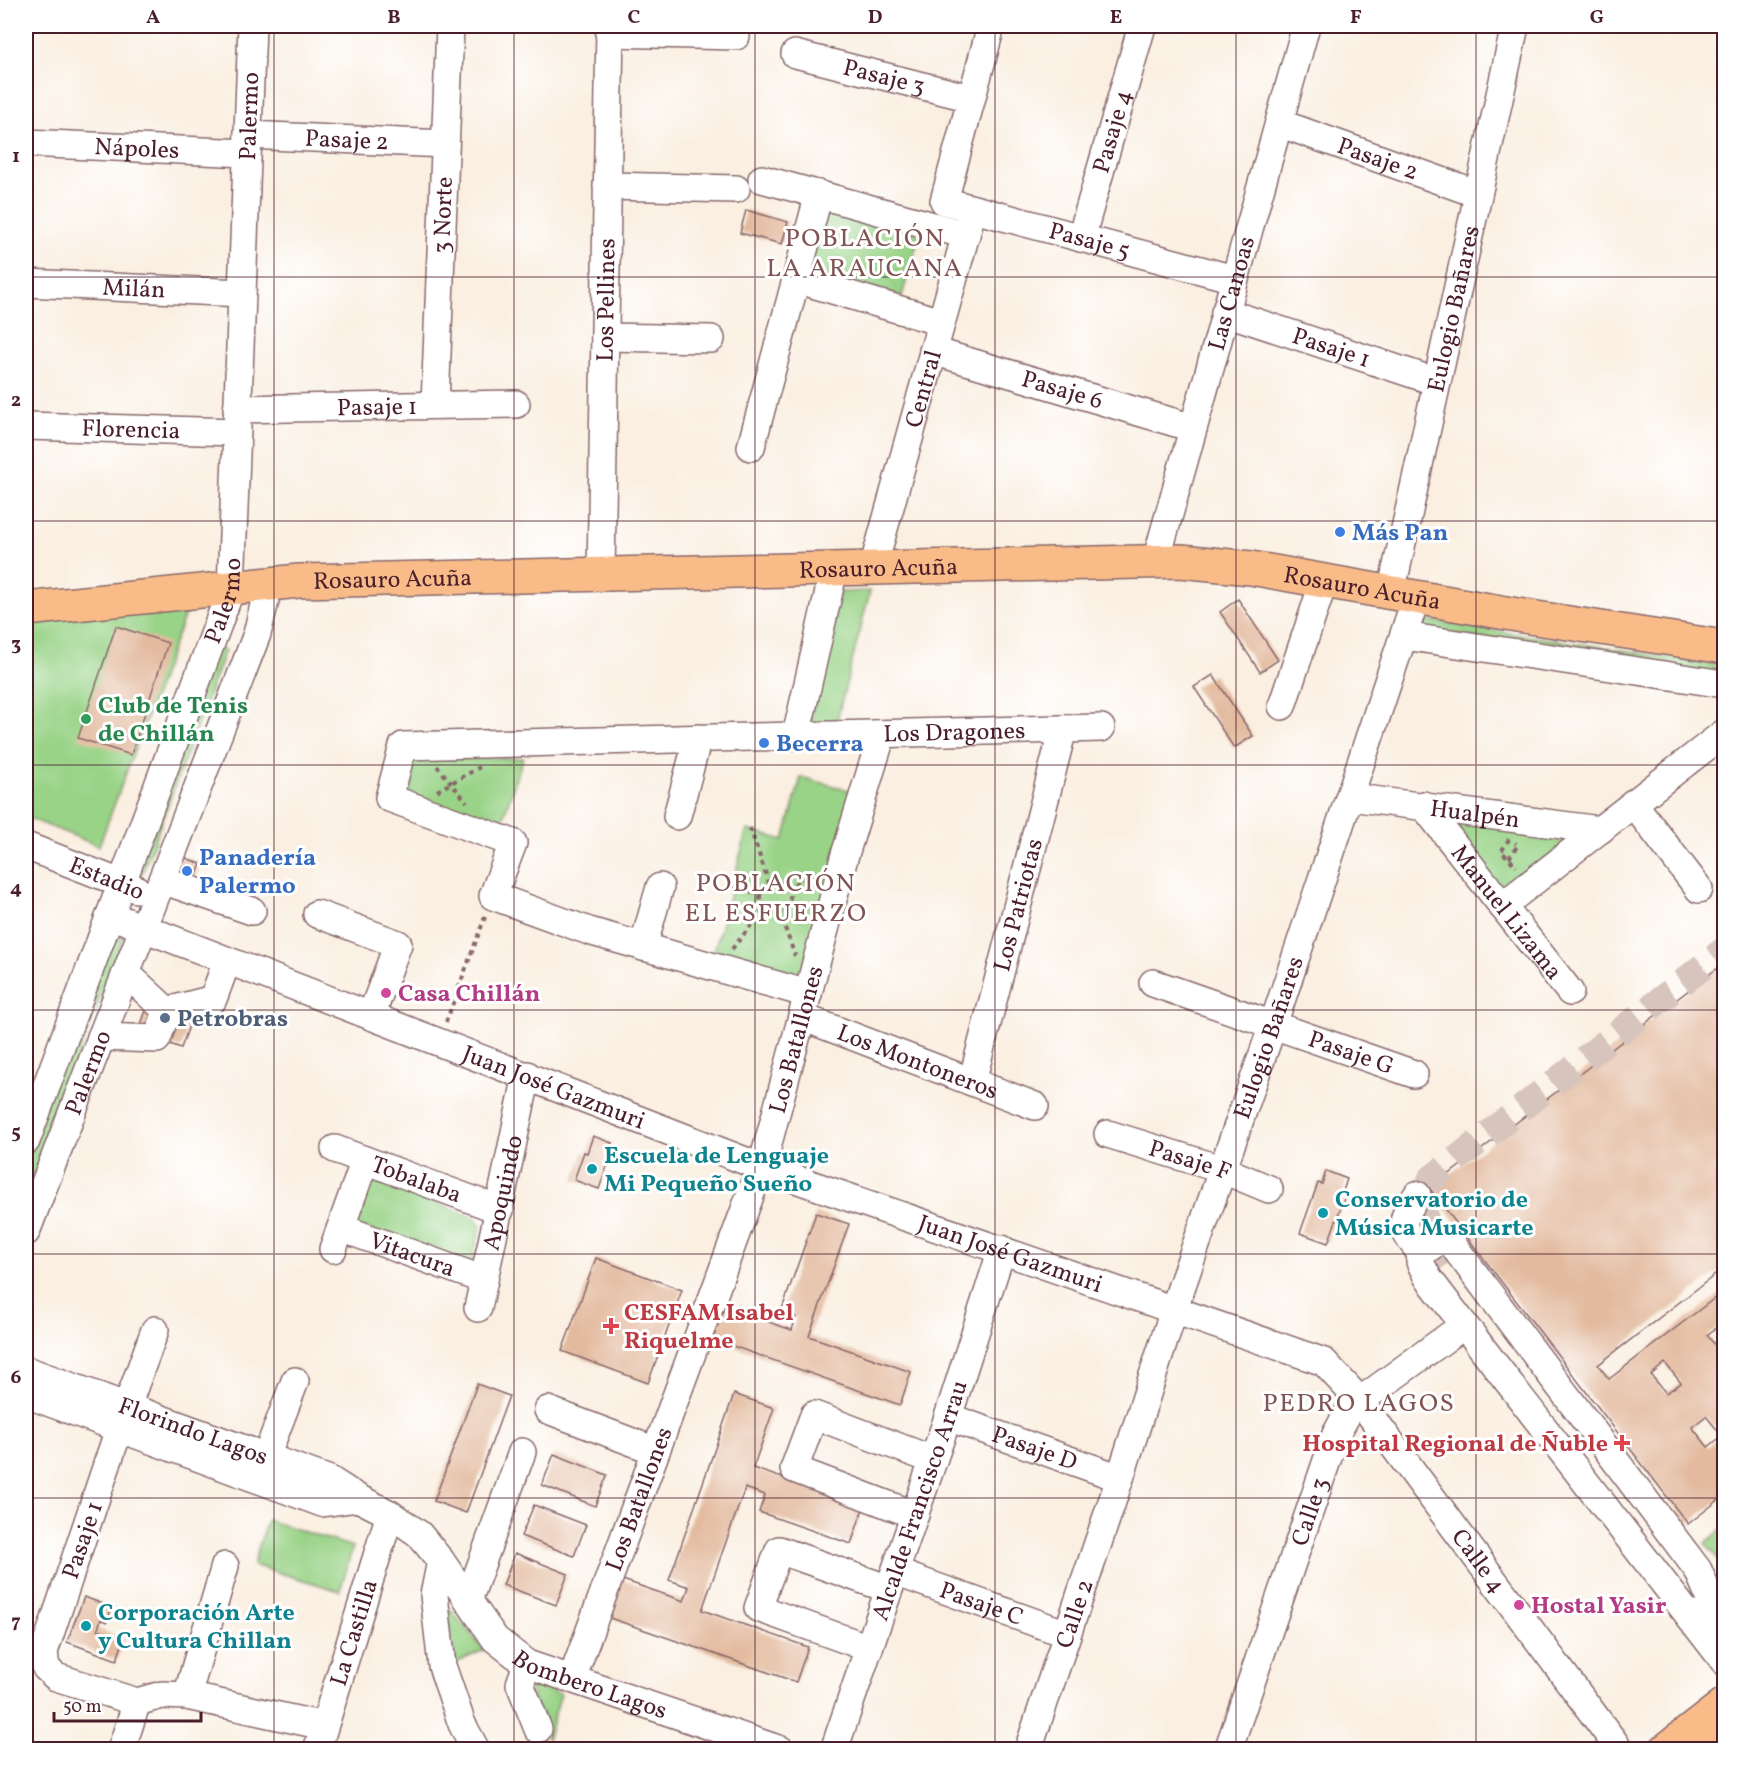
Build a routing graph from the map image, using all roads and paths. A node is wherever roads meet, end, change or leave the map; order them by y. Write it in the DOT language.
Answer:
graph roads {
  1 [pos="252,26"];
  2 [pos="450,26"];
  3 [pos="991,26"];
  4 [pos="1142,26"];
  5 [pos="1306,26"];
  6 [pos="1515,26"];
  7 [pos="609,29"];
  8 [pos="736,36"];
  9 [pos="795,54"];
  10 [pos="971,98"];
  11 [pos="1279,123"];
  12 [pos="26,143"];
  13 [pos="247,144"];
  14 [pos="445,144"];
  15 [pos="762,179"];
  16 [pos="607,186"];
  17 [pos="736,189"];
  18 [pos="819,194"];
  19 [pos="1478,194"];
  20 [pos="973,209"];
  21 [pos="966,235"];
  22 [pos="1081,238"];
  23 [pos="796,279"];
  24 [pos="1234,279"];
  25 [pos="26,283"];
  26 [pos="242,293"];
  27 [pos="1225,312"];
  28 [pos="941,322"];
  29 [pos="605,337"];
  30 [pos="711,339"];
  31 [pos="933,351"];
  32 [pos="1437,382"];
  33 [pos="516,404"];
  34 [pos="435,405"];
  35 [pos="237,420"];
  36 [pos="26,426"];
  37 [pos="1193,429"];
  38 [pos="752,447"];
  39 [pos="1156,561"];
  40 [pos="873,568"];
  41 [pos="834,569"];
  42 [pos="601,574"];
  43 [pos="1324,581"];
  44 [pos="269,584"];
  45 [pos="231,589"];
  46 [pos="1404,595"];
  47 [pos="26,609"];
  48 [pos="1404,636"];
  49 [pos="1725,647"];
  50 [pos="1725,684"];
  51 [pos="1282,706"];
  52 [pos="1101,728"];
  53 [pos="1063,729"];
  54 [pos="1725,733"];
  55 [pos="882,734"];
  56 [pos="796,736"];
  57 [pos="698,738"];
  58 [pos="411,746"];
  59 [pos="481,766"];
  60 [pos="451,784"];
  61 [pos="1350,797"];
  62 [pos="1633,803"];
  63 [pos="410,805"];
  64 [pos="1423,805"];
  65 [pos="677,816"];
  66 [pos="750,828"];
  67 [pos="1600,830"];
  68 [pos="496,837"];
  69 [pos="26,846"];
  70 [pos="1509,858"];
  71 [pos="122,883"];
  72 [pos="769,883"];
  73 [pos="660,886"];
  74 [pos="733,887"];
  75 [pos="159,889"];
  76 [pos="1699,889"];
  77 [pos="760,894"];
  78 [pos="493,896"];
  79 [pos="1502,906"];
  80 [pos="765,908"];
  81 [pos="252,911"];
  82 [pos="317,914"];
  83 [pos="110,915"];
  84 [pos="143,928"];
  85 [pos="643,947"];
  86 [pos="227,961"];
  87 [pos="717,968"];
  88 [pos="126,973"];
  89 [pos="1153,983"];
  90 [pos="1570,992"];
  91 [pos="805,1006"];
  92 [pos="168,1011"];
  93 [pos="371,1016"];
  94 [pos="1273,1025"];
  95 [pos="101,1037"];
  96 [pos="438,1042"];
  97 [pos="1414,1074"];
  98 [pos="527,1075"];
  99 [pos="972,1082"];
  100 [pos="1035,1106"];
  101 [pos="1108,1134"];
  102 [pos="26,1141"];
  103 [pos="334,1149"];
  104 [pos="365,1160"];
  105 [pos="761,1167"];
  106 [pos="1221,1169"];
  107 [pos="1269,1189"];
  108 [pos="1417,1195"];
  109 [pos="500,1210"];
  110 [pos="26,1232"];
  111 [pos="1002,1249"];
  112 [pos="1421,1253"];
  113 [pos="484,1280"];
  114 [pos="478,1308"];
  115 [pos="1174,1309"];
  116 [pos="1464,1325"];
  117 [pos="1497,1325"];
  118 [pos="155,1330"];
  119 [pos="26,1370"];
  120 [pos="295,1381"];
  121 [pos="26,1394"];
  122 [pos="1360,1401"];
  123 [pos="548,1410"];
  124 [pos="948,1417"];
  125 [pos="123,1418"];
  126 [pos="1551,1437"];
  127 [pos="656,1451"];
  128 [pos="522,1452"];
  129 [pos="267,1457"];
  130 [pos="933,1460"];
  131 [pos="1120,1478"];
  132 [pos="1626,1496"];
  133 [pos="358,1498"];
  134 [pos="390,1514"];
  135 [pos="915,1515"];
  136 [pos="441,1561"];
  137 [pos="225,1566"];
  138 [pos="892,1580"];
  139 [pos="1663,1582"];
  140 [pos="468,1600"];
  141 [pos="1067,1634"];
  142 [pos="1705,1636"];
  143 [pos="869,1648"];
  144 [pos="1725,1661"];
  145 [pos="527,1664"];
  146 [pos="572,1680"];
  147 [pos="187,1696"];
  148 [pos="137,1702"];
  149 [pos="1725,1705"];
  150 [pos="538,1729"];
  151 [pos="320,1738"];
  152 [pos="1725,1742"];
  153 [pos="121,1749"];
  154 [pos="476,1749"];
  155 [pos="781,1749"];
  156 [pos="834,1749"];
  157 [pos="1028,1749"];
  158 [pos="1228,1749"];
  159 [pos="1620,1749"];
  160 [pos="1666,1749"];
  161 [pos="1715,1749"];
  1 -- 13 [label="street, Palermo"];
  2 -- 14 [label="street, 3 Norte"];
  3 -- 10 [label="street"];
  4 -- 22 [label="street, Pasaje 4"];
  5 -- 11 [label="street, Las Canoas"];
  6 -- 19 [label="street, Eulogio Bañares"];
  7 -- 8 [label="street"];
  7 -- 16 [label="street, Los Pellines"];
  9 -- 10 [label="street, Pasaje 3"];
  10 -- 20 [label="street, Pasaje 5"];
  11 -- 19 [label="street, Pasaje 2"];
  11 -- 24 [label="street, Las Canoas"];
  12 -- 13 [label="street, Nápoles"];
  13 -- 14 [label="street, Pasaje 2"];
  13 -- 26 [label="street, Palermo"];
  14 -- 34 [label="street, 3 Norte"];
  15 -- 18 [label="street"];
  16 -- 17 [label="street"];
  16 -- 29 [label="street, Los Pellines"];
  18 -- 21 [label="street"];
  18 -- 23 [label="street"];
  19 -- 32 [label="street, Eulogio Bañares"];
  20 -- 21 [label="street, Central"];
  20 -- 22 [label="street, Pasaje 5"];
  21 -- 28 [label="street, Central"];
  22 -- 24 [label="street, Pasaje 5"];
  23 -- 28 [label="street"];
  23 -- 38 [label="street"];
  24 -- 27 [label="street, Las Canoas"];
  25 -- 26 [label="street, Milán"];
  26 -- 35 [label="street, Palermo"];
  27 -- 32 [label="street, Pasaje 1"];
  27 -- 37 [label="street, Las Canoas"];
  28 -- 31 [label="street, Central"];
  29 -- 30 [label="street"];
  29 -- 42 [label="street, Los Pellines"];
  31 -- 37 [label="street, Pasaje 6"];
  31 -- 40 [label="street, Central"];
  32 -- 46 [label="street, Eulogio Bañares"];
  33 -- 34 [label="street, Pasaje 1"];
  34 -- 35 [label="street, Pasaje 1"];
  35 -- 36 [label="street, Florencia"];
  35 -- 45 [label="street, Palermo"];
  37 -- 39 [label="street, Las Canoas"];
  39 -- 40 [label="main road, Rosauro Acuña"];
  39 -- 43 [label="main road, Rosauro Acuña"];
  40 -- 41 [label="main road, Rosauro Acuña"];
  41 -- 42 [label="main road, Rosauro Acuña"];
  41 -- 56 [label="street"];
  42 -- 44 [label="main road, Rosauro Acuña"];
  43 -- 46 [label="main road, Rosauro Acuña"];
  43 -- 51 [label="street"];
  44 -- 45 [label="main road, Rosauro Acuña"];
  44 -- 75 [label="street, Palermo"];
  45 -- 47 [label="main road, Rosauro Acuña"];
  45 -- 71 [label="street, Palermo"];
  46 -- 48 [label="street, Eulogio Bañares"];
  46 -- 49 [label="main road, Rosauro Acuña"];
  48 -- 50 [label="street, Rosauro Acuña"];
  48 -- 61 [label="street, Eulogio Bañares"];
  52 -- 53 [label="street, Los Dragones"];
  53 -- 55 [label="street, Los Dragones"];
  53 -- 99 [label="street, Los Patriotas"];
  54 -- 62 [label="street"];
  55 -- 56 [label="street, Los Dragones"];
  55 -- 91 [label="street, Los Batallones"];
  56 -- 57 [label="street, Los Dragones"];
  57 -- 58 [label="street, Los Dragones"];
  57 -- 65 [label="street"];
  58 -- 60 [label="path"];
  58 -- 63 [label="street"];
  59 -- 60 [label="path"];
  60 -- 63 [label="path"];
  60 -- 68 [label="path"];
  61 -- 64 [label="street, Hualpén"];
  61 -- 94 [label="street, Eulogio Bañares"];
  62 -- 67 [label="street"];
  62 -- 76 [label="street"];
  63 -- 68 [label="street"];
  64 -- 67 [label="street, Hualpén"];
  64 -- 79 [label="street, Manuel Lizama"];
  66 -- 72 [label="path"];
  67 -- 79 [label="street"];
  68 -- 78 [label="street"];
  69 -- 71 [label="street, Estadio"];
  70 -- 70 [label="path"];
  71 -- 75 [label="street, Estadio"];
  71 -- 83 [label="street, Palermo"];
  72 -- 77 [label="path"];
  72 -- 80 [label="path"];
  73 -- 85 [label="street"];
  74 -- 77 [label="path"];
  75 -- 81 [label="street"];
  75 -- 84 [label="street, Palermo"];
  77 -- 80 [label="path"];
  78 -- 85 [label="street, Los Montoneros"];
  78 -- 96 [label="path"];
  79 -- 90 [label="street, Manuel Lizama"];
  80 -- 87 [label="path"];
  82 -- 93 [label="street"];
  83 -- 84 [label="street, Juan José Gazmuri"];
  83 -- 102 [label="street, Palermo"];
  84 -- 86 [label="street, Juan José Gazmuri"];
  84 -- 88 [label="street, Palermo"];
  85 -- 87 [label="street, Los Montoneros"];
  86 -- 92 [label="street"];
  86 -- 93 [label="street, Juan José Gazmuri"];
  87 -- 91 [label="street, Los Montoneros"];
  88 -- 92 [label="street"];
  88 -- 95 [label="street, Palermo"];
  89 -- 94 [label="street, Pasaje G"];
  91 -- 99 [label="street, Los Montoneros"];
  91 -- 105 [label="street, Los Batallones"];
  92 -- 95 [label="street"];
  93 -- 96 [label="street, Juan José Gazmuri"];
  94 -- 97 [label="street, Pasaje G"];
  94 -- 106 [label="street, Eulogio Bañares"];
  95 -- 110 [label="street, Palermo"];
  96 -- 98 [label="street, Juan José Gazmuri"];
  98 -- 105 [label="street, Juan José Gazmuri"];
  98 -- 109 [label="street, Apoquindo"];
  99 -- 100 [label="street, Los Montoneros"];
  101 -- 106 [label="street, Pasaje F"];
  103 -- 104 [label="street, Tobalaba"];
  104 -- 109 [label="street, Tobalaba"];
  104 -- 113 [label="street, Vitacura"];
  105 -- 111 [label="street, Juan José Gazmuri"];
  105 -- 127 [label="street, Los Batallones"];
  106 -- 107 [label="street, Pasaje F"];
  106 -- 115 [label="street, Eulogio Bañares"];
  108 -- 112 [label="street"];
  109 -- 113 [label="street, Apoquindo"];
  111 -- 115 [label="street, Juan José Gazmuri"];
  111 -- 124 [label="street, Alcalde Francisco Arrau"];
  112 -- 116 [label="street"];
  112 -- 142 [label="street"];
  113 -- 114 [label="street, Apoquindo"];
  115 -- 122 [label="street, Juan José Gazmuri"];
  115 -- 131 [label="street, Eulogio Bañares"];
  116 -- 122 [label="street, Calle 3"];
  116 -- 126 [label="street"];
  117 -- 126 [label="street"];
  118 -- 125 [label="street, Pasaje 1"];
  119 -- 125 [label="street, Florindo Lagos"];
  120 -- 129 [label="street"];
  121 -- 125 [label="street, Florindo Lagos"];
  122 -- 158 [label="street, Calle 3"];
  122 -- 159 [label="street, Calle 4"];
  123 -- 127 [label="street"];
  124 -- 130 [label="street, Alcalde Francisco Arrau"];
  124 -- 131 [label="street, Pasaje D"];
  125 -- 129 [label="street, Florindo Lagos"];
  125 -- 133 [label="street, Florindo Lagos"];
  125 -- 148 [label="street, Pasaje 1"];
  126 -- 139 [label="street"];
  127 -- 146 [label="street, Los Batallones"];
  128 -- 140 [label="street"];
  129 -- 133 [label="street, Florindo Lagos"];
  130 -- 135 [label="street, Alcalde Francisco Arrau"];
  130 -- 135 [label="street"];
  131 -- 141 [label="street, Calle 2"];
  132 -- 139 [label="street"];
  133 -- 134 [label="street, Florindo Lagos"];
  134 -- 136 [label="street, Florindo Lagos"];
  134 -- 151 [label="street, La Castilla"];
  135 -- 138 [label="street, Alcalde Francisco Arrau"];
  136 -- 140 [label="street, Bombero Lagos"];
  136 -- 154 [label="street"];
  137 -- 147 [label="street"];
  138 -- 141 [label="street, Pasaje C"];
  138 -- 143 [label="street, Alcalde Francisco Arrau"];
  138 -- 143 [label="street, Pasaje C"];
  139 -- 142 [label="street"];
  140 -- 145 [label="street, Bombero Lagos"];
  141 -- 157 [label="street, Calle 2"];
  142 -- 144 [label="street"];
  143 -- 156 [label="street, Alcalde Francisco Arrau"];
  145 -- 146 [label="street, Bombero Lagos"];
  145 -- 150 [label="street"];
  146 -- 155 [label="street, Bombero Lagos"];
  147 -- 148 [label="street"];
  147 -- 151 [label="street"];
  148 -- 153 [label="street"];
  149 -- 160 [label="main road"];
  152 -- 161 [label="main road"];
}
